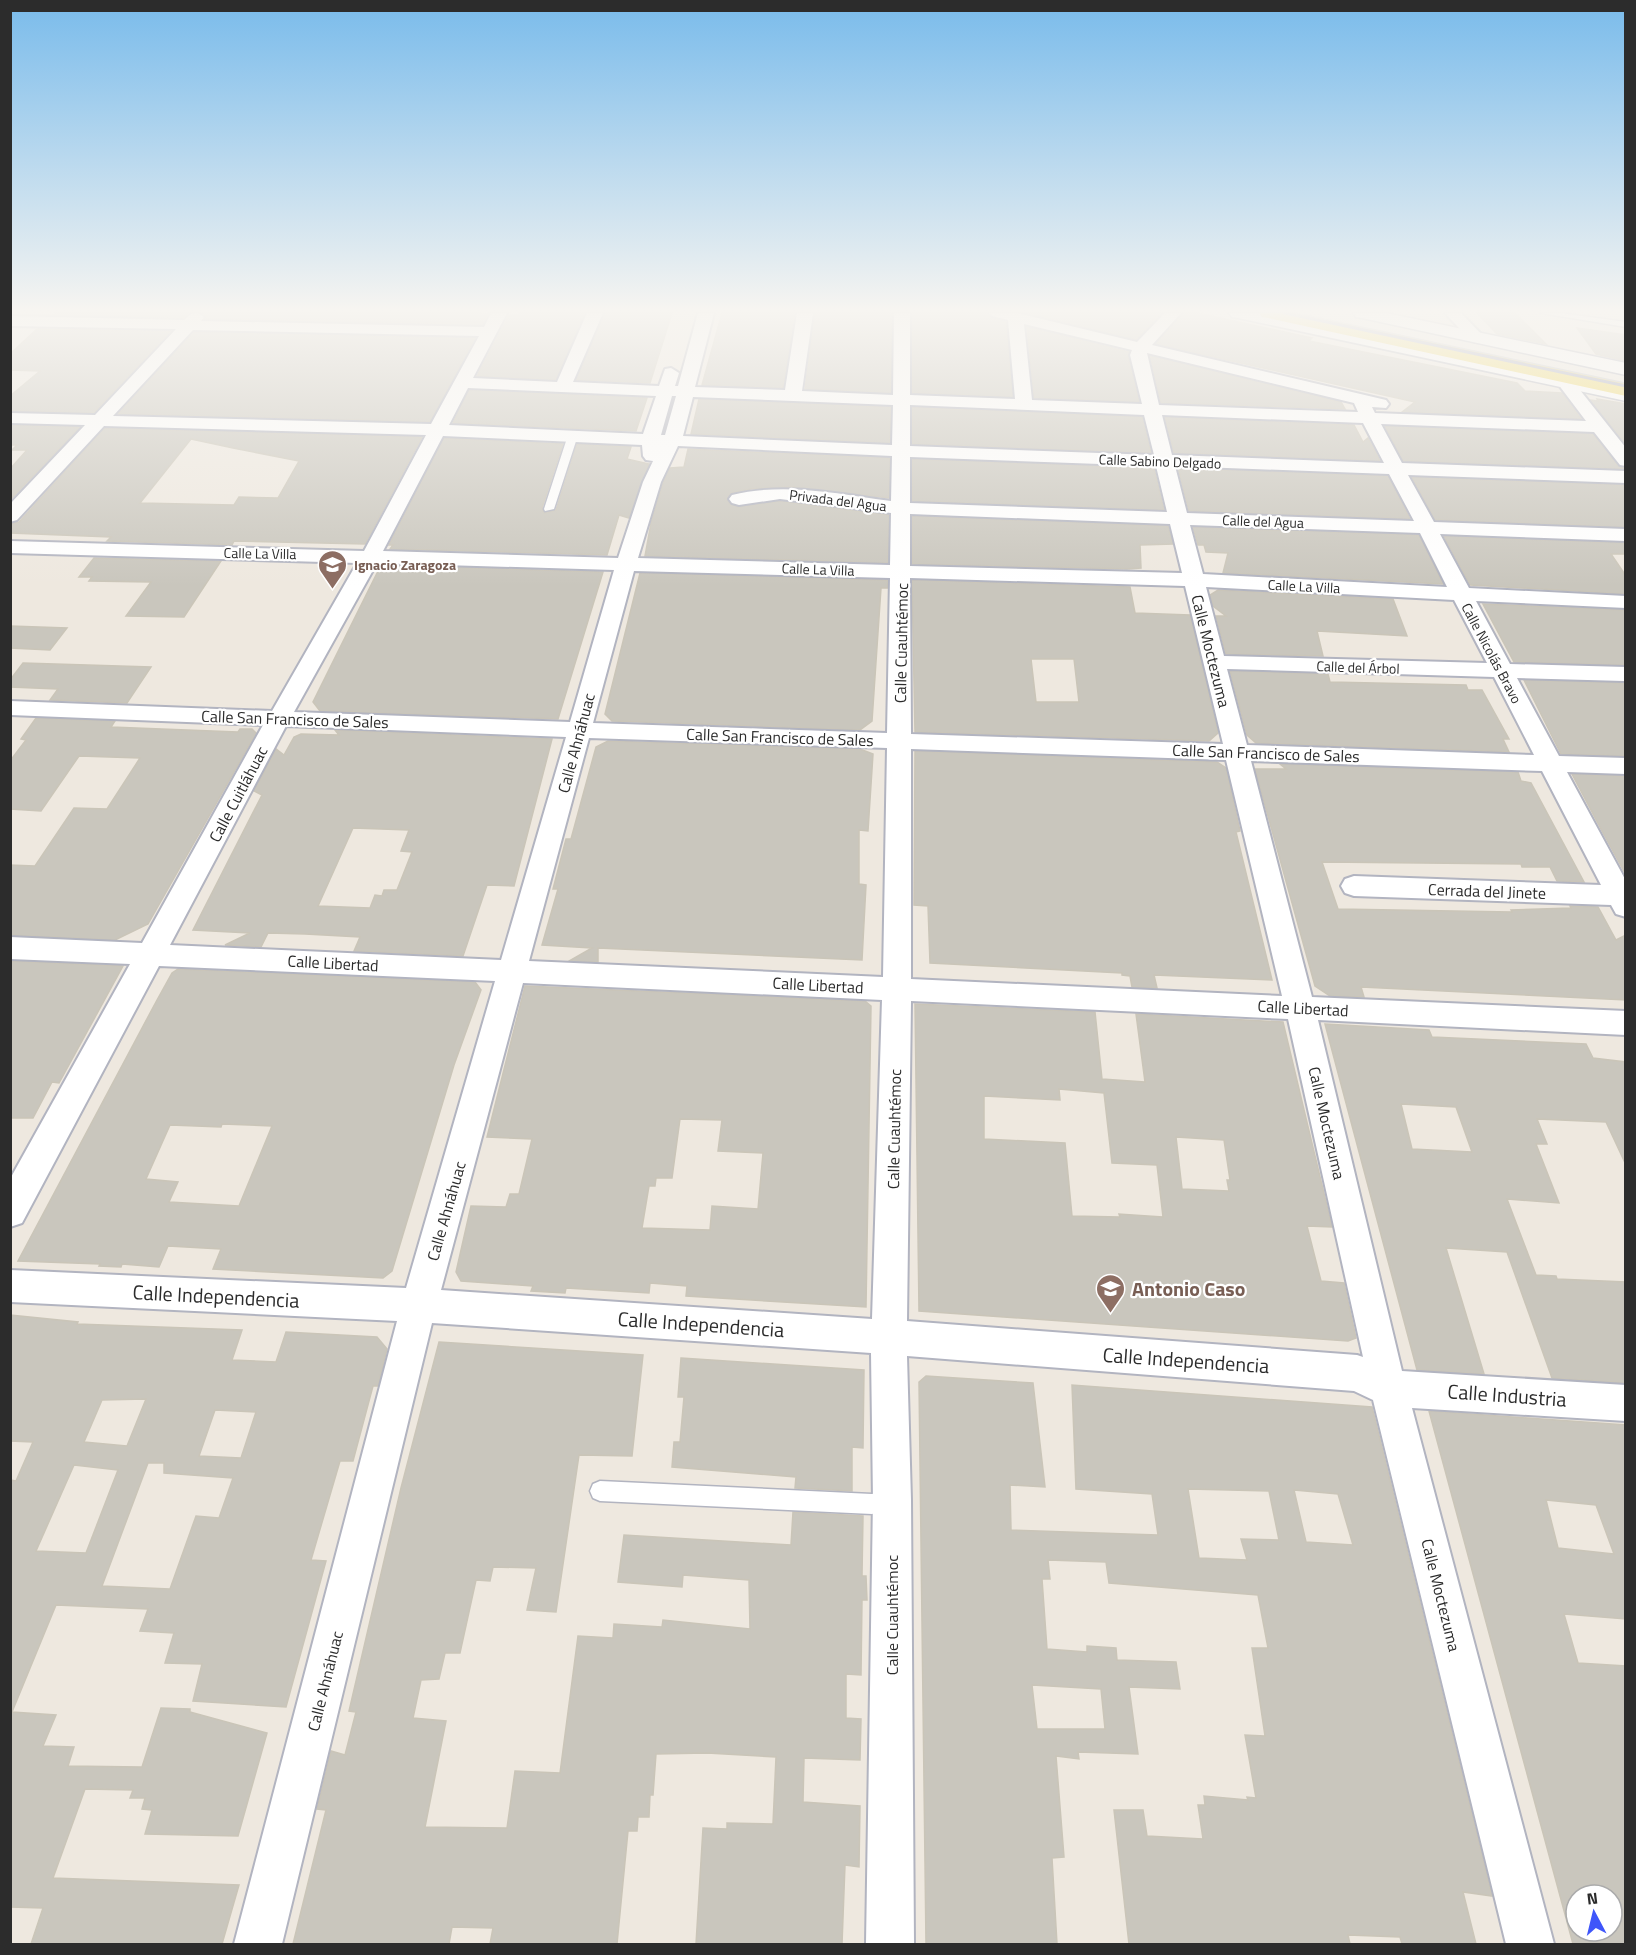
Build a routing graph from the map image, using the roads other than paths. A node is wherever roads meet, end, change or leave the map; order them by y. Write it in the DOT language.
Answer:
graph roads {
  1 [pos="115,404"];
  2 [pos="452,404"];
  3 [pos="662,404"];
  4 [pos="683,404"];
  5 [pos="902,404"];
  6 [pos="1030,404"];
  7 [pos="1150,404"];
  8 [pos="1348,404"];
  9 [pos="1582,404"];
  10 [pos="1151,409"];
  11 [pos="1365,409"];
  12 [pos="10,418"];
  13 [pos="100,420"];
  14 [pos="1599,427"];
  15 [pos="439,430"];
  16 [pos="573,435"];
  17 [pos="651,438"];
  18 [pos="673,439"];
  19 [pos="902,451"];
  20 [pos="1164,461"];
  21 [pos="1626,461"];
  22 [pos="1397,470"];
  23 [pos="1626,477"];
  24 [pos="652,482"];
  25 [pos="739,499"];
  26 [pos="549,508"];
  27 [pos="901,508"];
  28 [pos="10,516"];
  29 [pos="1177,518"];
  30 [pos="1427,527"];
  31 [pos="1626,535"];
  32 [pos="10,546"];
  33 [pos="371,555"];
  34 [pos="626,563"];
  35 [pos="902,571"];
  36 [pos="1192,580"];
  37 [pos="1460,594"];
  38 [pos="1626,602"];
  39 [pos="1214,662"];
  40 [pos="1503,672"];
  41 [pos="1624,674"];
  42 [pos="10,708"];
  43 [pos="279,718"];
  44 [pos="580,730"];
  45 [pos="899,741"];
  46 [pos="1236,753"];
  47 [pos="1551,763"];
  48 [pos="1626,766"];
  49 [pos="1354,886"];
  50 [pos="1623,901"];
  51 [pos="10,948"];
  52 [pos="151,954"];
  53 [pos="514,971"];
  54 [pos="897,989"];
  55 [pos="1300,1008"];
  56 [pos="1626,1023"];
  57 [pos="10,1212"];
  58 [pos="10,1286"];
  59 [pos="419,1305"];
  60 [pos="889,1337"];
  61 [pos="1388,1388"];
  62 [pos="1626,1403"];
  63 [pos="600,1491"];
  64 [pos="892,1500"];
  65 [pos="258,1944"];
  66 [pos="890,1944"];
  67 [pos="1530,1944"];
  1 -- 13 [label="street"];
  2 -- 15 [label="street, Calle Cuitláhuac"];
  3 -- 17 [label="street, Calle Ahnáhuac"];
  4 -- 18 [label="street, Calle Ahnáhuac"];
  5 -- 19 [label="street, Calle Cuauhtémoc"];
  6 -- 10 [label="street"];
  7 -- 10 [label="street, Calle Moctezuma"];
  8 -- 11 [label="street"];
  9 -- 14 [label="street"];
  10 -- 11 [label="street"];
  10 -- 20 [label="street, Calle Moctezuma"];
  11 -- 14 [label="street"];
  11 -- 22 [label="street, Calle Nicolás Bravo"];
  12 -- 13 [label="street, Calle Sabino Delgado"];
  13 -- 15 [label="street, Calle Sabino Delgado"];
  13 -- 28 [label="street"];
  14 -- 21 [label="street"];
  15 -- 16 [label="street, Calle Sabino Delgado"];
  15 -- 33 [label="street, Calle Cuitláhuac"];
  16 -- 17 [label="street, Calle Sabino Delgado"];
  16 -- 26 [label="lane"];
  17 -- 18 [label="street, Calle Sabino Delgado"];
  17 -- 24 [label="street, Calle Ahnáhuac"];
  18 -- 19 [label="street, Calle Sabino Delgado"];
  18 -- 24 [label="street, Calle Ahnáhuac"];
  19 -- 20 [label="street, Calle Sabino Delgado"];
  19 -- 27 [label="street, Calle Cuauhtémoc"];
  20 -- 22 [label="street, Calle Sabino Delgado"];
  20 -- 29 [label="street, Calle Moctezuma"];
  22 -- 23 [label="street, Calle Sabino Delgado"];
  22 -- 30 [label="street, Calle Nicolás Bravo"];
  24 -- 34 [label="street, Calle Ahnáhuac"];
  25 -- 27 [label="street, Privada del Agua"];
  27 -- 29 [label="street, Calle del Agua"];
  27 -- 35 [label="street, Calle Cuauhtémoc"];
  29 -- 30 [label="street, Calle del Agua"];
  29 -- 36 [label="street, Calle Moctezuma"];
  30 -- 31 [label="street, Calle del Agua"];
  30 -- 37 [label="street, Calle Nicolás Bravo"];
  32 -- 33 [label="street, Calle La Villa"];
  33 -- 34 [label="street, Calle La Villa"];
  33 -- 43 [label="street, Calle Cuitláhuac"];
  34 -- 35 [label="street, Calle La Villa"];
  34 -- 44 [label="street, Calle Ahnáhuac"];
  35 -- 36 [label="street, Calle La Villa"];
  35 -- 45 [label="street, Calle Cuauhtémoc"];
  36 -- 37 [label="street, Calle La Villa"];
  36 -- 39 [label="street, Calle Moctezuma"];
  37 -- 38 [label="street, Calle La Villa"];
  37 -- 40 [label="street, Calle Nicolás Bravo"];
  39 -- 40 [label="street, Calle del Árbol"];
  39 -- 46 [label="street, Calle Moctezuma"];
  40 -- 41 [label="street, Calle del Árbol"];
  40 -- 47 [label="street, Calle Nicolás Bravo"];
  42 -- 43 [label="street, Calle San Francisco de Sales"];
  43 -- 44 [label="street, Calle San Francisco de Sales"];
  43 -- 52 [label="street, Calle Cuitláhuac"];
  44 -- 45 [label="street, Calle San Francisco de Sales"];
  44 -- 53 [label="street, Calle Ahnáhuac"];
  45 -- 46 [label="street, Calle San Francisco de Sales"];
  45 -- 54 [label="street, Calle Cuauhtémoc"];
  46 -- 47 [label="street, Calle San Francisco de Sales"];
  46 -- 55 [label="street, Calle Moctezuma"];
  47 -- 48 [label="street, Calle San Francisco de Sales"];
  47 -- 50 [label="street, Calle Nicolás Bravo"];
  49 -- 50 [label="street, Cerrada del Jinete"];
  51 -- 52 [label="street, Calle Libertad"];
  52 -- 53 [label="street, Calle Libertad"];
  52 -- 57 [label="street, Calle Cuitláhuac"];
  53 -- 54 [label="street, Calle Libertad"];
  53 -- 59 [label="street, Calle Ahnáhuac"];
  54 -- 55 [label="street, Calle Libertad"];
  54 -- 60 [label="street, Calle Cuauhtémoc"];
  55 -- 56 [label="street, Calle Libertad"];
  55 -- 61 [label="street, Calle Moctezuma"];
  58 -- 59 [label="street, Calle Independencia"];
  59 -- 60 [label="street, Calle Independencia"];
  59 -- 65 [label="street, Calle Ahnáhuac"];
  60 -- 61 [label="street, Calle Independencia"];
  60 -- 64 [label="street, Calle Cuauhtémoc"];
  61 -- 62 [label="street, Calle Industria"];
  61 -- 67 [label="street, Calle Moctezuma"];
  63 -- 64 [label="lane"];
  64 -- 66 [label="street, Calle Cuauhtémoc"];
}
